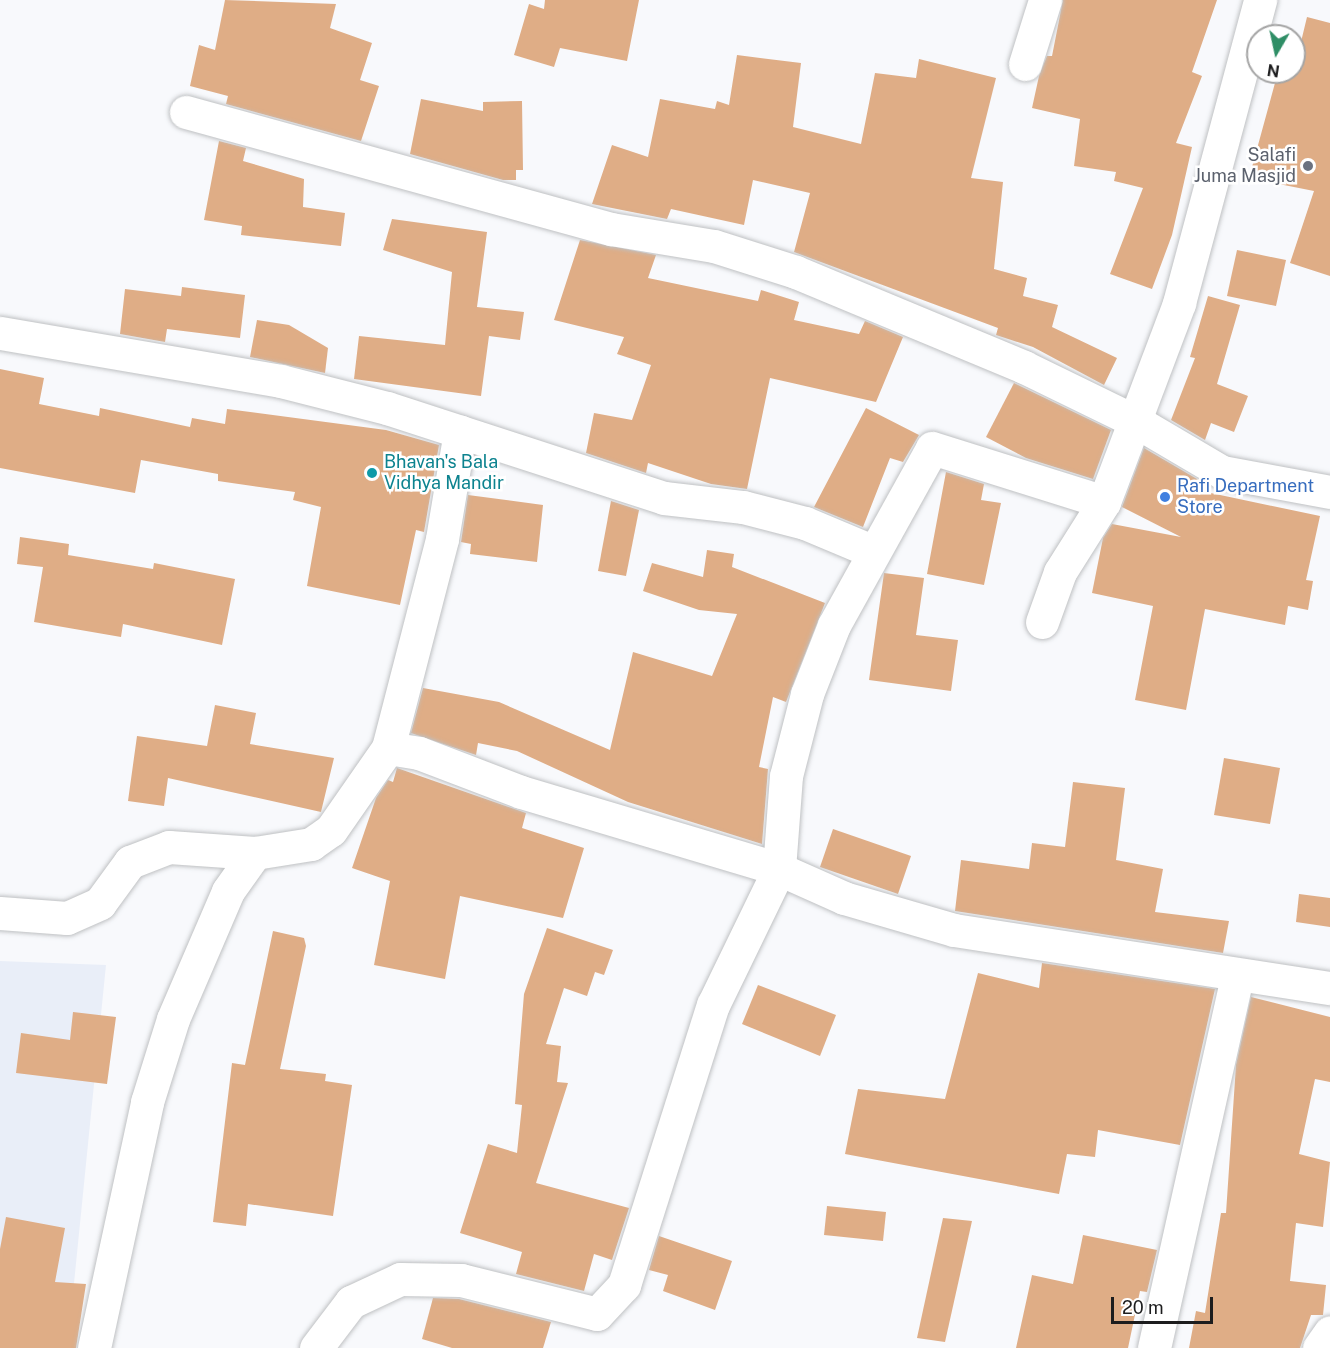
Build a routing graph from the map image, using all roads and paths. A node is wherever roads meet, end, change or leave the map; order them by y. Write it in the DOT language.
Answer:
graph roads {
  1 [pos="1045,0"];
  2 [pos="1260,0"];
  3 [pos="1025,64"];
  4 [pos="186,112"];
  5 [pos="0,333"];
  6 [pos="1137,422"];
  7 [pos="460,432"];
  8 [pos="1330,492"];
  9 [pos="1104,502"];
  10 [pos="872,551"];
  11 [pos="1042,622"];
  12 [pos="388,748"];
  13 [pos="255,853"];
  14 [pos="779,869"];
  15 [pos="0,913"];
  16 [pos="1237,976"];
  17 [pos="1330,988"];
  18 [pos="1330,1332"];
  19 [pos="94,1348"];
  20 [pos="316,1348"];
  21 [pos="1154,1348"];
  22 [pos="1319,1348"];
  1 -- 3 [label="street"];
  2 -- 6 [label="street"];
  4 -- 6 [label="street"];
  5 -- 7 [label="street"];
  6 -- 8 [label="street"];
  6 -- 9 [label="street"];
  7 -- 10 [label="street"];
  7 -- 12 [label="street"];
  9 -- 10 [label="street"];
  9 -- 11 [label="street"];
  10 -- 14 [label="street"];
  12 -- 13 [label="street"];
  12 -- 14 [label="street"];
  13 -- 15 [label="street"];
  13 -- 19 [label="street"];
  14 -- 16 [label="street"];
  14 -- 20 [label="street"];
  16 -- 17 [label="street"];
  16 -- 21 [label="street"];
  18 -- 22 [label="street"];
}
